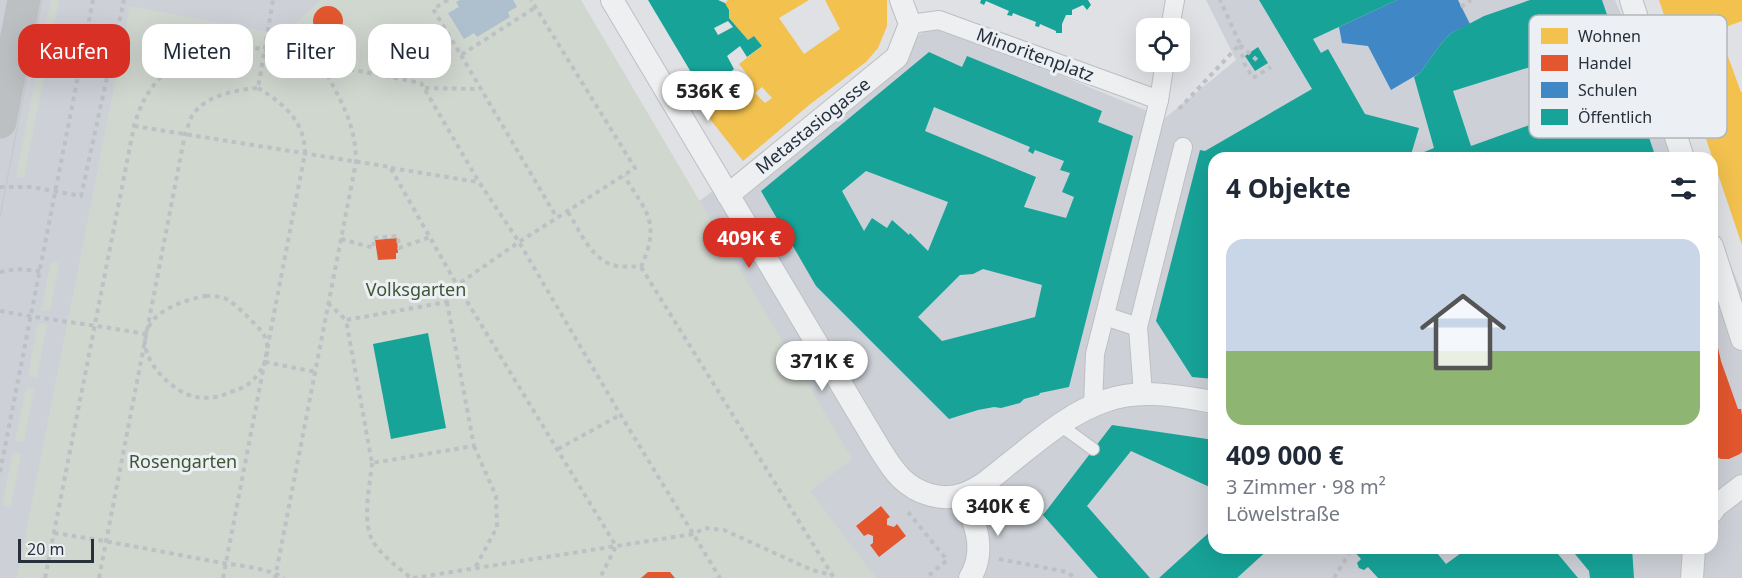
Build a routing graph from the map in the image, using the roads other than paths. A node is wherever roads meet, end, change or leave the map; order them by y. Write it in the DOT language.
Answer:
graph roads {
  1 [pos="24,0"];
  2 [pos="612,0"];
  3 [pos="901,0"];
  4 [pos="1175,0"];
  5 [pos="1631,0"];
  6 [pos="1636,15"];
  7 [pos="1172,18"];
  8 [pos="910,24"];
  9 [pos="1163,72"];
  10 [pos="1159,100"];
  11 [pos="0,122"];
  12 [pos="1183,147"];
  13 [pos="729,195"];
  14 [pos="1718,265"];
  15 [pos="1105,316"];
  16 [pos="1138,327"];
  17 [pos="1742,339"];
  18 [pos="1143,394"];
  19 [pos="1208,401"];
  20 [pos="1093,406"];
  21 [pos="1060,425"];
  22 [pos="1093,449"];
  23 [pos="1742,486"];
  24 [pos="963,495"];
  25 [pos="1718,503"];
  26 [pos="1694,554"];
  27 [pos="970,578"];
  28 [pos="1692,578"];
  1 -- 11 [label="main road"];
  2 -- 13 [label="street"];
  3 -- 8 [label="street"];
  4 -- 7 [label="street"];
  5 -- 6 [label="street"];
  8 -- 10 [label="street, Minoritenplatz"];
  8 -- 13 [label="street, Metastasiogasse"];
  9 -- 10 [label="street"];
  10 -- 15 [label="street"];
  12 -- 16 [label="street"];
  13 -- 24 [label="street"];
  14 -- 17 [label="street"];
  15 -- 16 [label="street"];
  15 -- 20 [label="street"];
  16 -- 18 [label="street"];
  18 -- 19 [label="street"];
  18 -- 20 [label="street"];
  20 -- 21 [label="street"];
  21 -- 22 [label="lane"];
  21 -- 24 [label="street"];
  23 -- 25 [label="street"];
  24 -- 27 [label="street"];
  26 -- 28 [label="street"];
}
